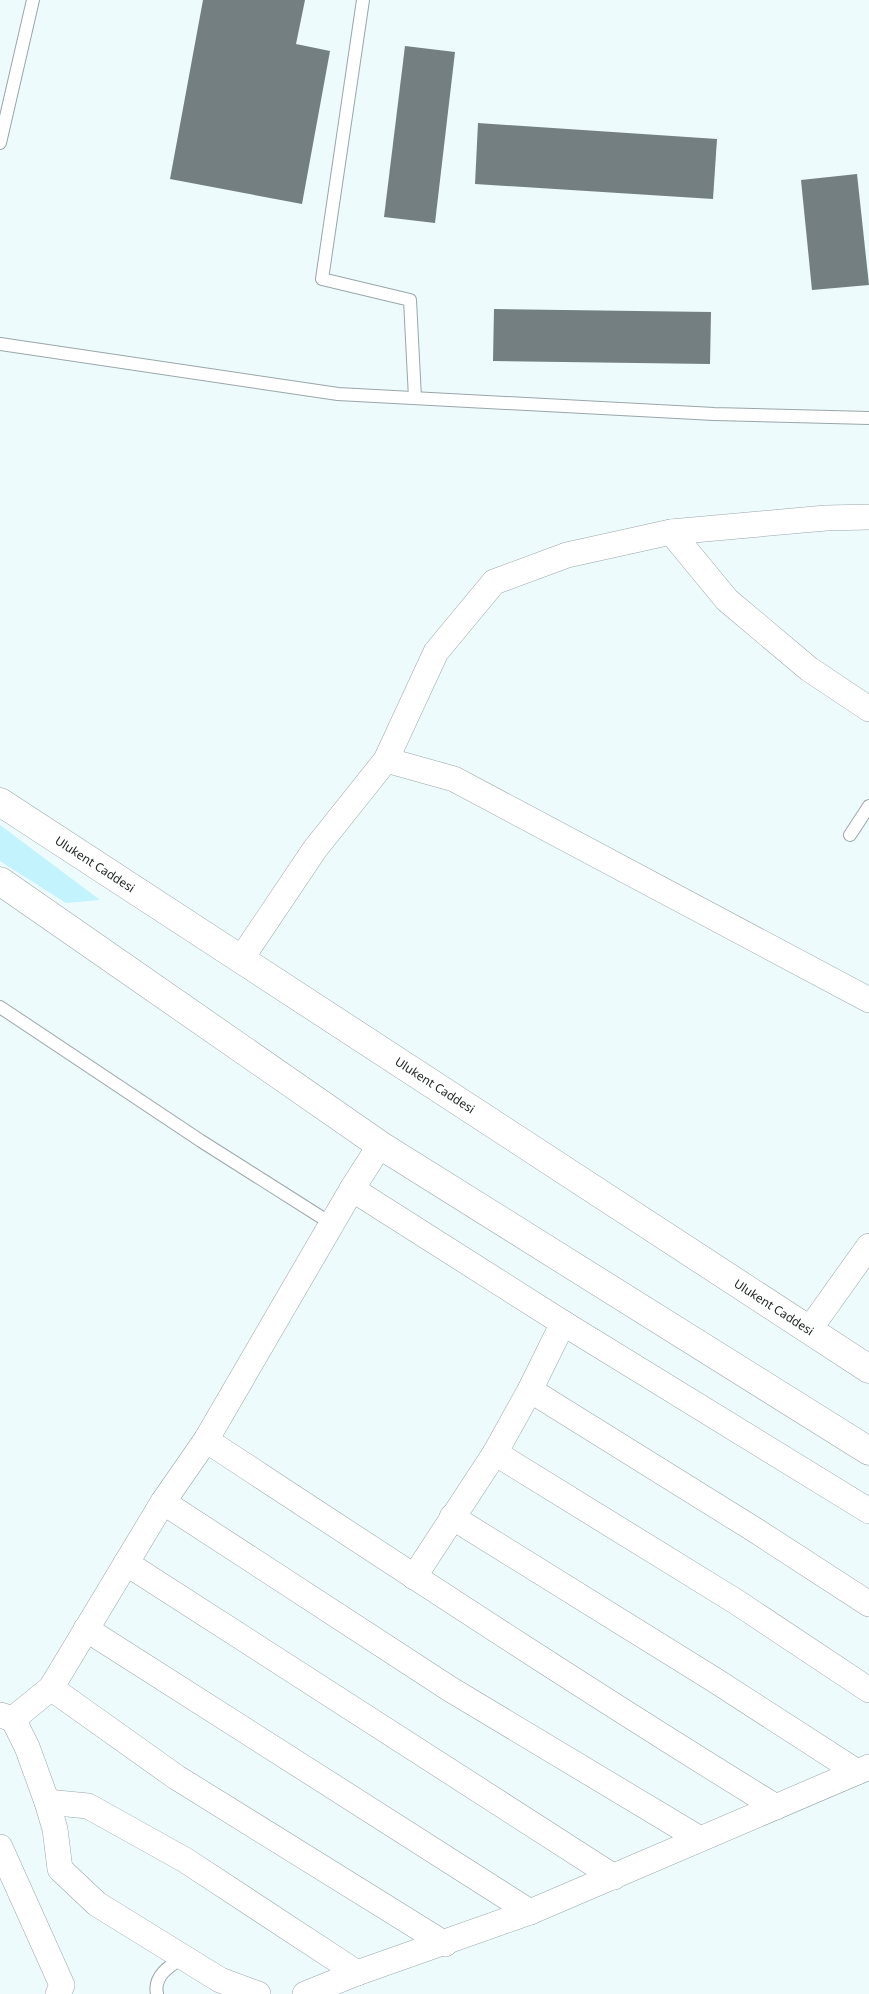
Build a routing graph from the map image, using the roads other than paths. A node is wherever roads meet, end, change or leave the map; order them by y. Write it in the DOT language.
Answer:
graph roads {
  1 [pos="33,0"];
  2 [pos="364,0"];
  3 [pos="0,143"];
  4 [pos="0,344"];
  5 [pos="415,398"];
  6 [pos="869,418"];
  7 [pos="869,517"];
  8 [pos="671,532"];
  9 [pos="869,709"];
  10 [pos="386,760"];
  11 [pos="0,802"];
  12 [pos="869,806"];
  13 [pos="850,836"];
  14 [pos="0,882"];
  15 [pos="241,959"];
  16 [pos="869,1000"];
  17 [pos="0,1007"];
  18 [pos="380,1145"];
  19 [pos="352,1190"];
  20 [pos="332,1224"];
  21 [pos="869,1246"];
  22 [pos="563,1324"];
  23 [pos="810,1330"];
  24 [pos="869,1369"];
  25 [pos="530,1390"];
  26 [pos="206,1440"];
  27 [pos="869,1451"];
  28 [pos="495,1453"];
  29 [pos="163,1502"];
  30 [pos="869,1511"];
  31 [pos="452,1518"];
  32 [pos="126,1563"];
  33 [pos="414,1576"];
  34 [pos="869,1604"];
  35 [pos="86,1629"];
  36 [pos="51,1688"];
  37 [pos="869,1690"];
  38 [pos="7,1717"];
  39 [pos="863,1770"];
  40 [pos="47,1802"];
  41 [pos="776,1807"];
  42 [pos="700,1839"];
  43 [pos="0,1847"];
  44 [pos="614,1877"];
  45 [pos="530,1912"];
  46 [pos="445,1944"];
  47 [pos="184,1957"];
  48 [pos="357,1973"];
  49 [pos="58,1994"];
  50 [pos="157,1994"];
  51 [pos="258,1994"];
  52 [pos="305,1994"];
  1 -- 3 [label="lane"];
  2 -- 5 [label="lane"];
  4 -- 5 [label="lane"];
  5 -- 6 [label="lane"];
  7 -- 8 [label="street"];
  8 -- 9 [label="street"];
  8 -- 10 [label="street"];
  10 -- 15 [label="street"];
  10 -- 16 [label="street"];
  11 -- 15 [label="street, Ulukent Caddesi"];
  12 -- 13 [label="lane"];
  14 -- 18 [label="street"];
  15 -- 23 [label="street, Ulukent Caddesi"];
  17 -- 20 [label="lane"];
  18 -- 19 [label="street"];
  18 -- 27 [label="street"];
  19 -- 20 [label="street"];
  19 -- 22 [label="street"];
  20 -- 26 [label="street"];
  21 -- 23 [label="street"];
  22 -- 25 [label="street"];
  22 -- 30 [label="street"];
  23 -- 24 [label="street, Ulukent Caddesi"];
  25 -- 28 [label="street"];
  25 -- 34 [label="street"];
  26 -- 29 [label="street"];
  26 -- 33 [label="street"];
  28 -- 31 [label="street"];
  28 -- 37 [label="street"];
  29 -- 32 [label="street"];
  29 -- 42 [label="street"];
  31 -- 33 [label="street"];
  31 -- 39 [label="street"];
  32 -- 35 [label="street"];
  32 -- 44 [label="street"];
  33 -- 41 [label="street"];
  35 -- 36 [label="street"];
  35 -- 45 [label="street"];
  36 -- 38 [label="street"];
  36 -- 46 [label="street"];
  38 -- 40 [label="street"];
  39 -- 41 [label="street"];
  40 -- 47 [label="street"];
  40 -- 48 [label="street"];
  41 -- 42 [label="street"];
  42 -- 44 [label="street"];
  43 -- 49 [label="street"];
  44 -- 45 [label="street"];
  45 -- 46 [label="street"];
  46 -- 48 [label="street"];
  47 -- 50 [label="lane"];
  47 -- 51 [label="street"];
  48 -- 52 [label="street"];
}
